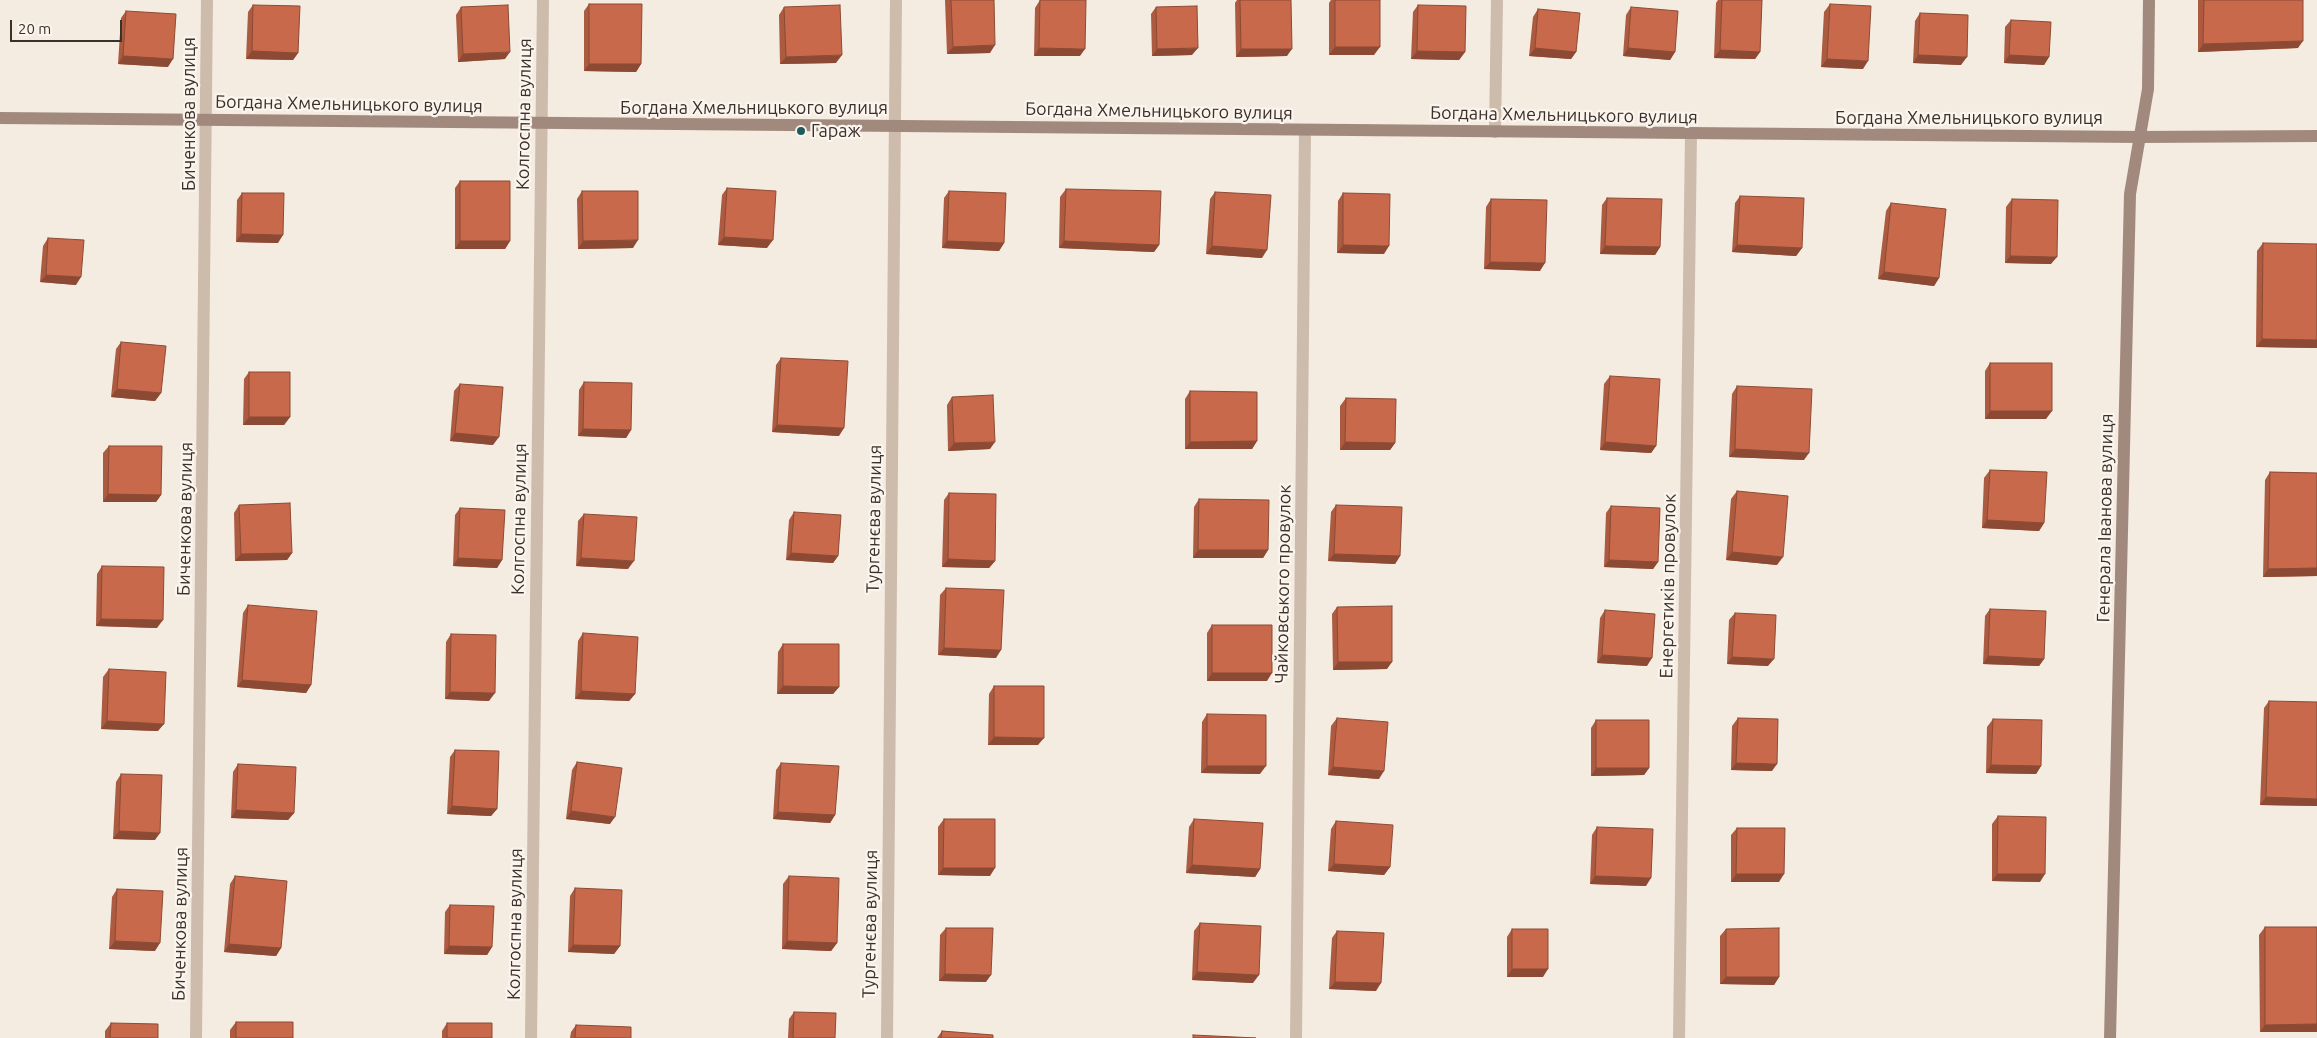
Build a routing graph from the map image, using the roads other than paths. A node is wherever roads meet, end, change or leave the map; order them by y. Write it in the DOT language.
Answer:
graph roads {
  1 [pos="208,0"];
  2 [pos="543,0"];
  3 [pos="896,0"];
  4 [pos="1497,0"];
  5 [pos="2149,0"];
  6 [pos="0,118"];
  7 [pos="207,120"];
  8 [pos="541,123"];
  9 [pos="895,126"];
  10 [pos="1305,130"];
  11 [pos="1495,132"];
  12 [pos="1691,134"];
  13 [pos="2317,136"];
  14 [pos="2140,137"];
  15 [pos="196,1038"];
  16 [pos="531,1038"];
  17 [pos="887,1038"];
  18 [pos="1296,1038"];
  19 [pos="1679,1038"];
  20 [pos="2110,1038"];
  1 -- 7 [label="street, Биченкова вулиця"];
  2 -- 8 [label="street, Колгоспна вулиця"];
  3 -- 9 [label="street, Тургенєва вулиця"];
  4 -- 11 [label="street"];
  5 -- 14 [label="street, Генерала Іванова вулиця"];
  6 -- 7 [label="street, Богдана Хмельницького вулиця"];
  7 -- 8 [label="street, Богдана Хмельницького вулиця"];
  7 -- 15 [label="street, Биченкова вулиця"];
  8 -- 9 [label="street, Богдана Хмельницького вулиця"];
  8 -- 16 [label="street, Колгоспна вулиця"];
  9 -- 10 [label="street, Богдана Хмельницького вулиця"];
  9 -- 17 [label="street, Тургенєва вулиця"];
  10 -- 11 [label="street, Богдана Хмельницького вулиця"];
  10 -- 18 [label="street, Чайковського провулок"];
  11 -- 12 [label="street, Богдана Хмельницького вулиця"];
  12 -- 14 [label="street, Богдана Хмельницького вулиця"];
  12 -- 19 [label="street, Енергетиків провулок"];
  13 -- 14 [label="street, Богдана Хмельницького вулиця"];
  14 -- 20 [label="street, Генерала Іванова вулиця"];
}
